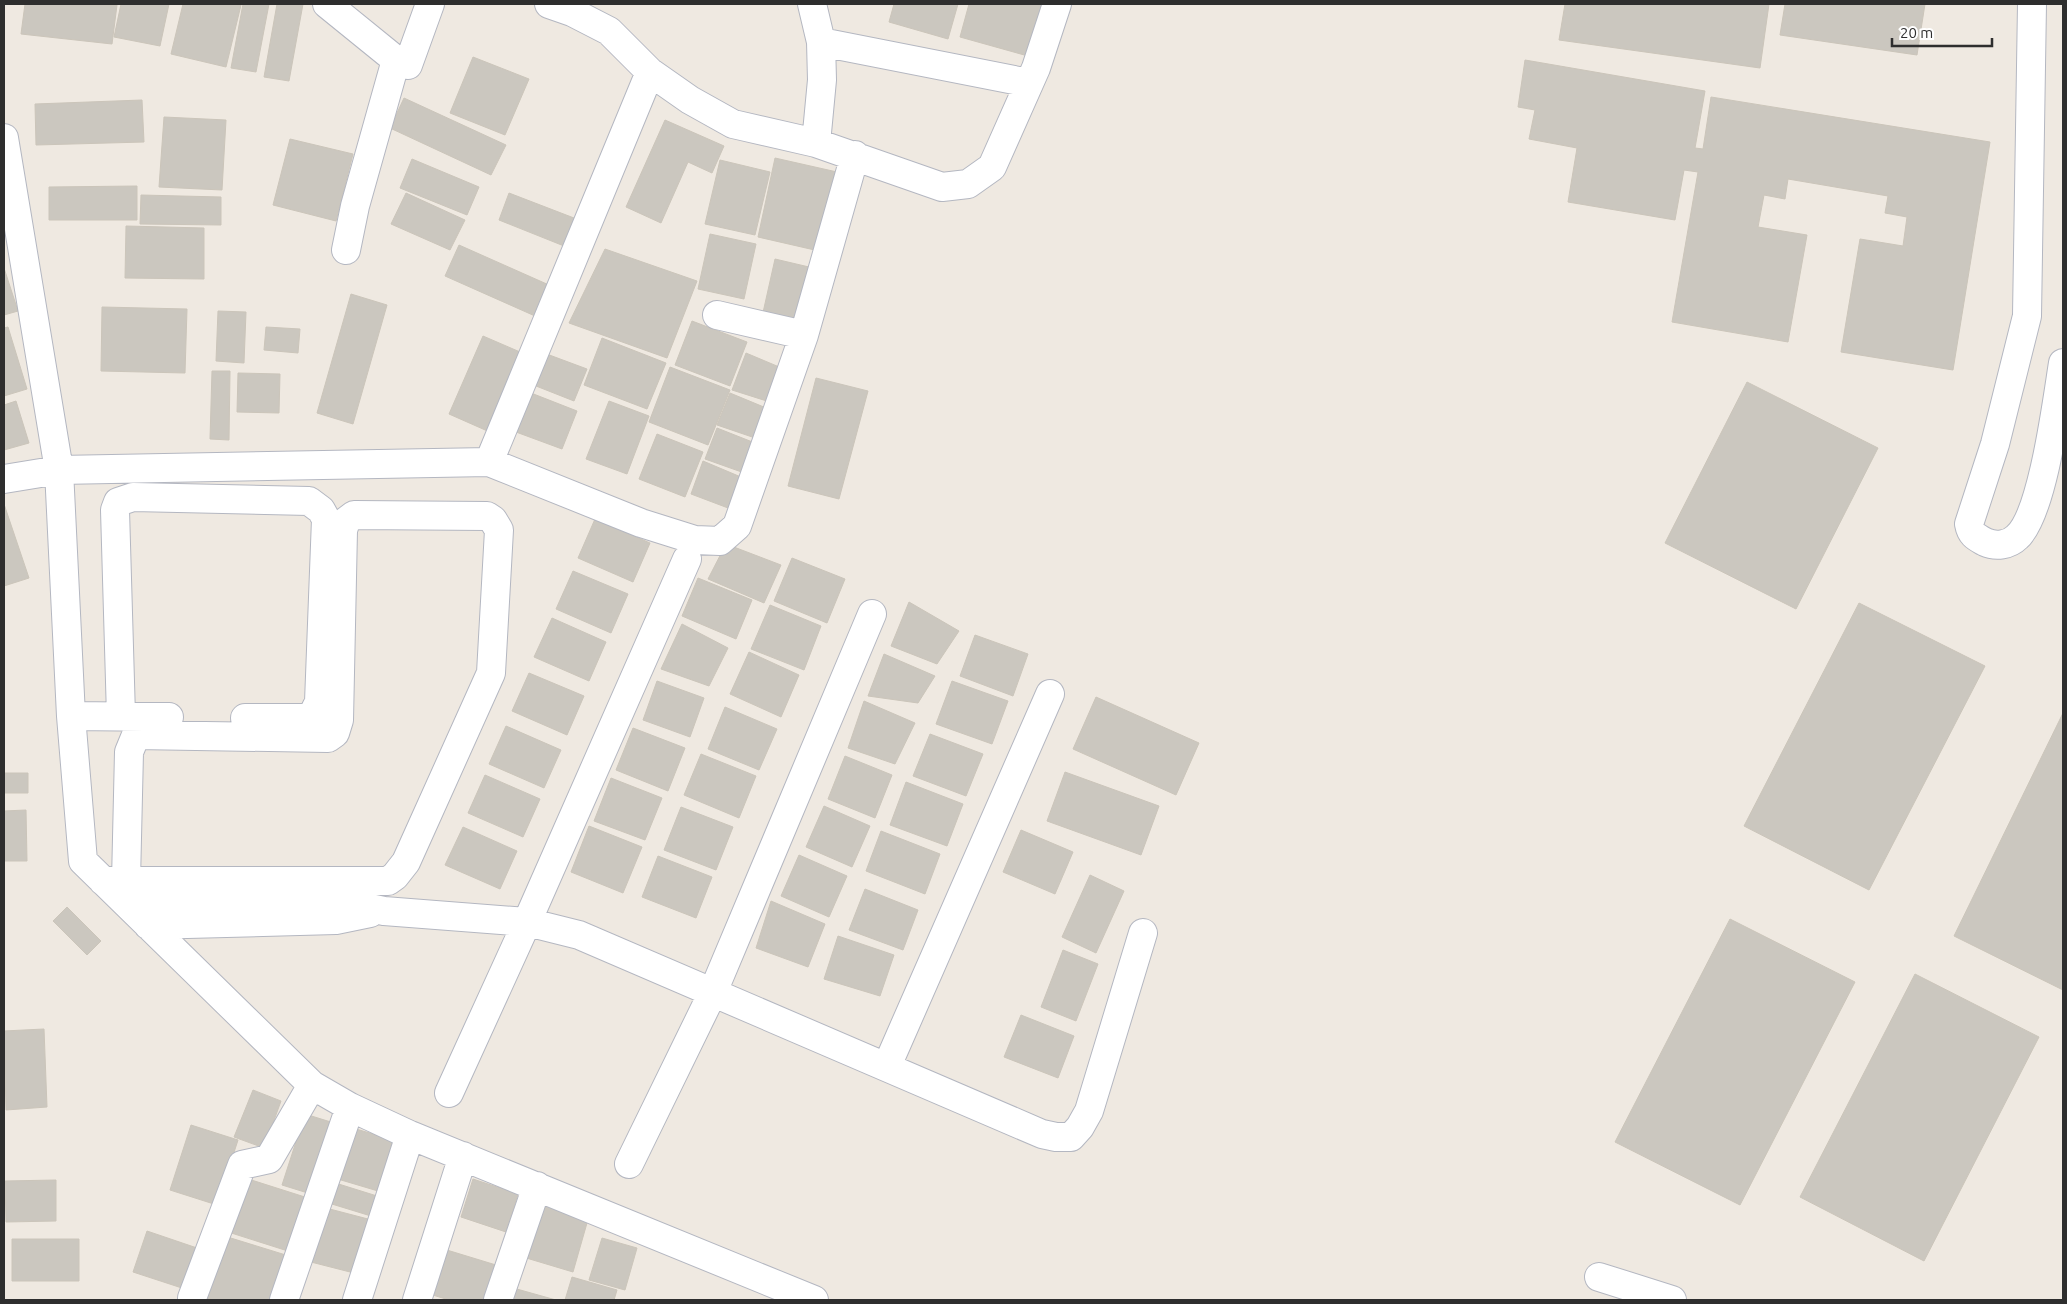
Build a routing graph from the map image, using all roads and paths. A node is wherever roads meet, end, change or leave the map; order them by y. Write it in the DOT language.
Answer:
graph roads {
  1 [pos="327,4"];
  2 [pos="430,4"];
  3 [pos="549,4"];
  4 [pos="812,4"];
  5 [pos="1057,4"];
  6 [pos="2032,4"];
  7 [pos="821,42"];
  8 [pos="396,60"];
  9 [pos="650,72"];
  10 [pos="1029,83"];
  11 [pos="4,138"];
  12 [pos="816,143"];
  13 [pos="855,155"];
  14 [pos="346,250"];
  15 [pos="717,315"];
  16 [pos="804,335"];
  17 [pos="2063,364"];
  18 [pos="489,462"];
  19 [pos="125,469"];
  20 [pos="59,470"];
  21 [pos="4,479"];
  22 [pos="124,499"];
  23 [pos="687,559"];
  24 [pos="872,614"];
  25 [pos="1050,694"];
  26 [pos="71,716"];
  27 [pos="122,716"];
  28 [pos="120,882"];
  29 [pos="384,911"];
  30 [pos="527,922"];
  31 [pos="148,925"];
  32 [pos="1142,933"];
  33 [pos="713,992"];
  34 [pos="887,1066"];
  35 [pos="312,1085"];
  36 [pos="449,1093"];
  37 [pos="350,1107"];
  38 [pos="410,1135"];
  39 [pos="463,1156"];
  40 [pos="629,1164"];
  41 [pos="537,1186"];
  42 [pos="1599,1277"];
  43 [pos="192,1298"];
  44 [pos="284,1300"];
  45 [pos="357,1300"];
  46 [pos="417,1300"];
  47 [pos="498,1300"];
  48 [pos="814,1300"];
  49 [pos="1672,1300"];
  1 -- 8 [label="street"];
  2 -- 8 [label="street"];
  3 -- 9 [label="street"];
  4 -- 7 [label="street"];
  5 -- 10 [label="street"];
  6 -- 17 [label="street"];
  7 -- 10 [label="street"];
  7 -- 12 [label="street"];
  8 -- 14 [label="street"];
  9 -- 12 [label="street"];
  9 -- 18 [label="street"];
  10 -- 13 [label="street"];
  11 -- 20 [label="street"];
  12 -- 13 [label="street"];
  13 -- 16 [label="street"];
  15 -- 16 [label="street"];
  16 -- 18 [label="street"];
  18 -- 19 [label="street"];
  19 -- 20 [label="street"];
  19 -- 22 [label="street"];
  20 -- 21 [label="street"];
  20 -- 26 [label="street"];
  22 -- 27 [label="street"];
  22 -- 27 [label="street"];
  23 -- 30 [label="street"];
  24 -- 33 [label="street"];
  25 -- 34 [label="street"];
  26 -- 27 [label="street"];
  26 -- 28 [label="street"];
  28 -- 28 [label="street"];
  28 -- 29 [label="street"];
  28 -- 31 [label="street"];
  29 -- 30 [label="street"];
  29 -- 31 [label="street"];
  30 -- 33 [label="street"];
  30 -- 36 [label="street"];
  31 -- 35 [label="street"];
  32 -- 34 [label="street"];
  33 -- 34 [label="street"];
  33 -- 40 [label="street"];
  35 -- 37 [label="street"];
  35 -- 43 [label="street"];
  37 -- 38 [label="street"];
  37 -- 44 [label="street"];
  38 -- 39 [label="street"];
  38 -- 45 [label="street"];
  39 -- 41 [label="street"];
  39 -- 46 [label="street"];
  41 -- 47 [label="street"];
  41 -- 48 [label="street"];
  42 -- 49 [label="street"];
}
